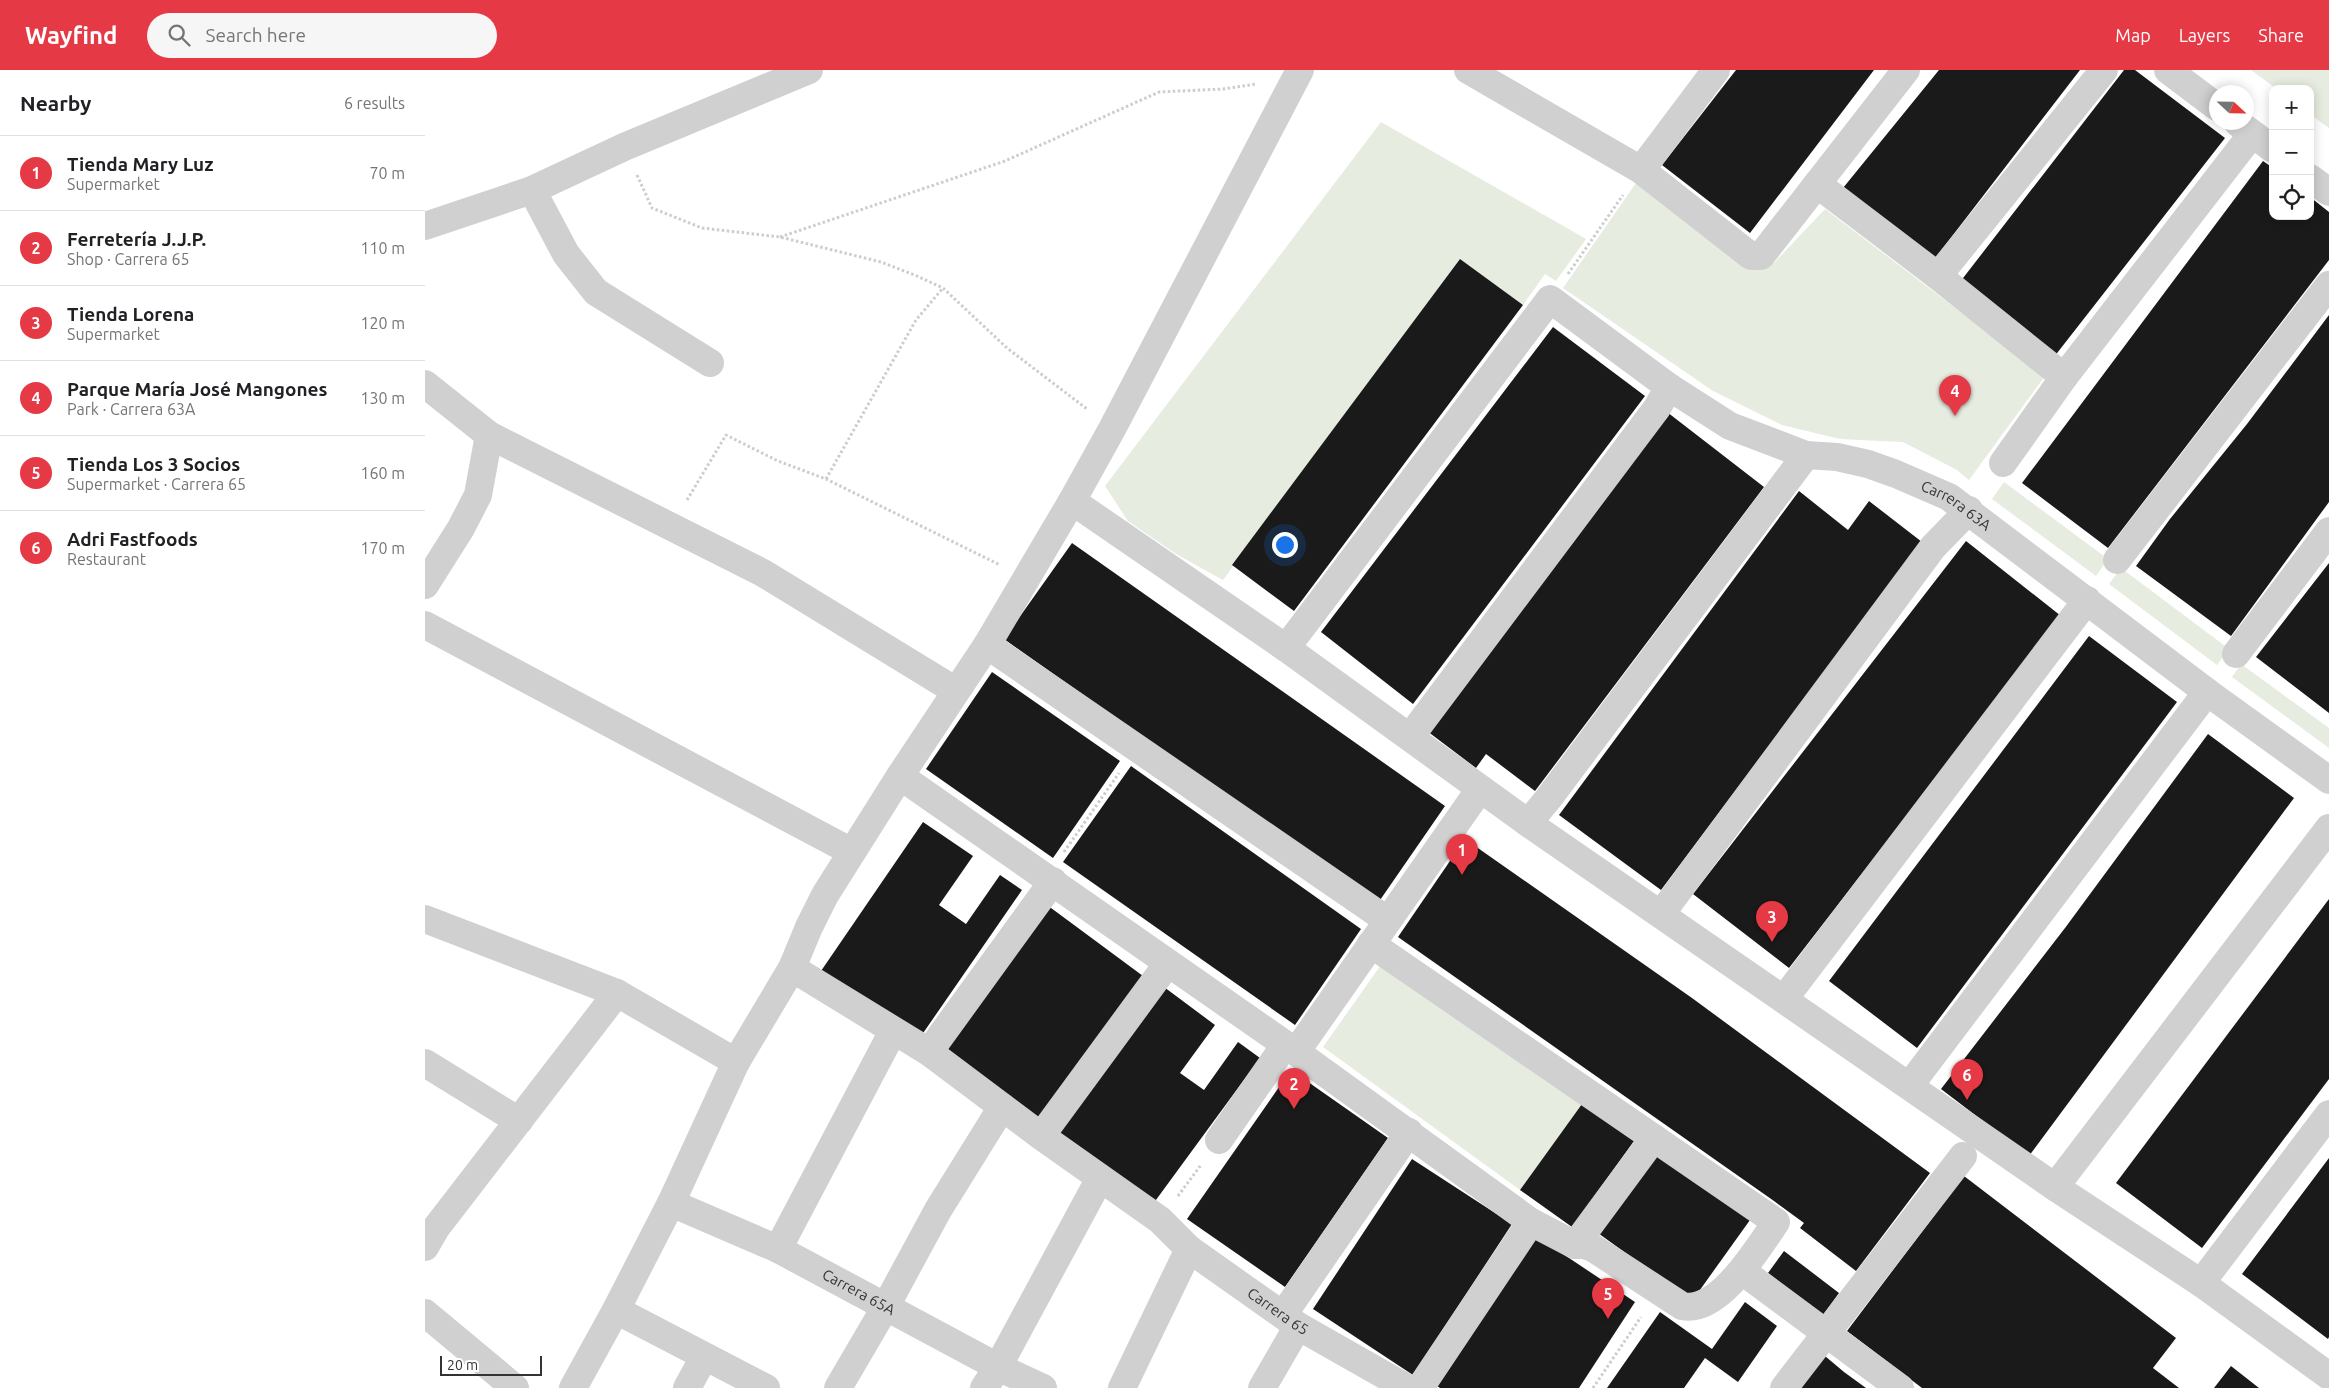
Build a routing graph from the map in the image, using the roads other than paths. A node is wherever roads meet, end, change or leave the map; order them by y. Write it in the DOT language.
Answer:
graph roads {
  1 [pos="809,70"];
  2 [pos="1468,70"];
  3 [pos="1717,70"];
  4 [pos="1906,70"];
  5 [pos="2104,70"];
  6 [pos="2167,70"];
  7 [pos="1296,77"];
  8 [pos="2209,101"];
  9 [pos="2254,135"];
  10 [pos="1641,170"];
  11 [pos="2314,181"];
  12 [pos="1817,184"];
  13 [pos="532,190"];
  14 [pos="2329,192"];
  15 [pos="425,226"];
  16 [pos="1938,276"];
  17 [pos="2329,285"];
  18 [pos="710,363"];
  19 [pos="2064,376"];
  20 [pos="425,384"];
  21 [pos="1669,387"];
  22 [pos="489,435"];
  23 [pos="1806,454"];
  24 [pos="2003,463"];
  25 [pos="1071,501"];
  26 [pos="1969,510"];
  27 [pos="2329,531"];
  28 [pos="2117,560"];
  29 [pos="425,585"];
  30 [pos="2087,600"];
  31 [pos="425,625"];
  32 [pos="987,645"];
  33 [pos="1286,648"];
  34 [pos="2235,654"];
  35 [pos="957,691"];
  36 [pos="2207,692"];
  37 [pos="1410,736"];
  38 [pos="899,776"];
  39 [pos="2329,780"];
  40 [pos="1480,789"];
  41 [pos="1528,823"];
  42 [pos="2329,828"];
  43 [pos="852,852"];
  44 [pos="1050,879"];
  45 [pos="1661,914"];
  46 [pos="425,918"];
  47 [pos="1387,920"];
  48 [pos="1371,944"];
  49 [pos="1168,963"];
  50 [pos="792,968"];
  51 [pos="617,993"];
  52 [pos="1784,1000"];
  53 [pos="893,1031"];
  54 [pos="1291,1048"];
  55 [pos="929,1052"];
  56 [pos="736,1062"];
  57 [pos="425,1063"];
  58 [pos="1910,1085"];
  59 [pos="1003,1107"];
  60 [pos="2329,1114"];
  61 [pos="519,1120"];
  62 [pos="1409,1132"];
  63 [pos="1041,1136"];
  64 [pos="1654,1138"];
  65 [pos="1219,1140"];
  66 [pos="1963,1156"];
  67 [pos="1099,1178"];
  68 [pos="2055,1186"];
  69 [pos="671,1203"];
  70 [pos="1531,1222"];
  71 [pos="1575,1246"];
  72 [pos="425,1247"];
  73 [pos="778,1249"];
  74 [pos="1189,1249"];
  75 [pos="1742,1271"];
  76 [pos="2201,1283"];
  77 [pos="886,1306"];
  78 [pos="617,1310"];
  79 [pos="425,1314"];
  80 [pos="1290,1320"];
  81 [pos="1826,1334"];
  82 [pos="704,1357"];
  83 [pos="2329,1376"];
  84 [pos="991,1378"];
  85 [pos="1408,1387"];
  86 [pos="515,1388"];
  87 [pos="573,1388"];
  88 [pos="687,1388"];
  89 [pos="766,1388"];
  90 [pos="838,1388"];
  91 [pos="1043,1388"];
  92 [pos="1122,1388"];
  93 [pos="1263,1388"];
  94 [pos="1784,1388"];
  95 [pos="1900,1388"];
  1 -- 13 [label="street"];
  2 -- 10 [label="street"];
  3 -- 10 [label="street"];
  4 -- 12 [label="street"];
  5 -- 16 [label="street"];
  6 -- 8 [label="street"];
  7 -- 25 [label="street"];
  9 -- 19 [label="street"];
  10 -- 12 [label="street"];
  11 -- 14 [label="street"];
  12 -- 16 [label="street"];
  13 -- 15 [label="street"];
  13 -- 18 [label="street"];
  16 -- 19 [label="street"];
  17 -- 28 [label="street"];
  19 -- 24 [label="street"];
  20 -- 22 [label="street"];
  21 -- 23 [label="street, Carrera 63A"];
  21 -- 33 [label="street, Carrera 63A"];
  21 -- 37 [label="street"];
  22 -- 29 [label="street"];
  22 -- 35 [label="street"];
  23 -- 26 [label="street, Carrera 63A"];
  23 -- 41 [label="street"];
  25 -- 32 [label="street"];
  25 -- 33 [label="street"];
  26 -- 30 [label="street, Carrera 63A"];
  26 -- 45 [label="street"];
  27 -- 34 [label="street"];
  30 -- 36 [label="street, Carrera 63A"];
  30 -- 52 [label="street"];
  31 -- 43 [label="street"];
  32 -- 35 [label="street"];
  32 -- 47 [label="street"];
  33 -- 37 [label="street"];
  35 -- 38 [label="street"];
  36 -- 39 [label="street, Carrera 63A"];
  36 -- 58 [label="street"];
  37 -- 40 [label="street"];
  38 -- 43 [label="street"];
  38 -- 44 [label="street"];
  40 -- 41 [label="street"];
  40 -- 47 [label="street"];
  41 -- 45 [label="street"];
  42 -- 68 [label="street"];
  43 -- 50 [label="street"];
  44 -- 49 [label="street"];
  44 -- 55 [label="street"];
  45 -- 52 [label="street"];
  46 -- 51 [label="street"];
  47 -- 48 [label="street"];
  48 -- 54 [label="street"];
  48 -- 64 [label="street"];
  49 -- 54 [label="street"];
  49 -- 63 [label="street"];
  50 -- 53 [label="street, Carrera 65"];
  50 -- 56 [label="street"];
  51 -- 56 [label="street"];
  51 -- 61 [label="street"];
  52 -- 58 [label="street"];
  53 -- 55 [label="street, Carrera 65"];
  53 -- 73 [label="street"];
  54 -- 62 [label="street"];
  54 -- 65 [label="street"];
  55 -- 59 [label="street, Carrera 65"];
  56 -- 69 [label="street"];
  57 -- 61 [label="street"];
  58 -- 68 [label="street"];
  59 -- 63 [label="street, Carrera 65"];
  59 -- 77 [label="street"];
  60 -- 76 [label="street"];
  61 -- 72 [label="street"];
  62 -- 70 [label="street"];
  62 -- 80 [label="street"];
  63 -- 67 [label="street, Carrera 65"];
  64 -- 71 [label="street"];
  64 -- 75 [label="street"];
  66 -- 81 [label="street"];
  67 -- 74 [label="street, Carrera 65"];
  67 -- 84 [label="street"];
  68 -- 76 [label="street"];
  69 -- 73 [label="street, Carrera 65A"];
  69 -- 78 [label="street"];
  70 -- 71 [label="street"];
  70 -- 85 [label="street"];
  71 -- 75 [label="street"];
  73 -- 77 [label="street, Carrera 65A"];
  74 -- 80 [label="street, Carrera 65"];
  74 -- 92 [label="street"];
  75 -- 81 [label="street"];
  76 -- 83 [label="street"];
  77 -- 84 [label="street, Carrera 65A"];
  77 -- 90 [label="street"];
  78 -- 82 [label="street"];
  78 -- 87 [label="street"];
  79 -- 86 [label="street"];
  80 -- 85 [label="street, Carrera 65"];
  80 -- 93 [label="street"];
  81 -- 94 [label="street"];
  81 -- 95 [label="street"];
  82 -- 88 [label="street"];
  82 -- 89 [label="street"];
  84 -- 91 [label="street, Carrera 65A"];
}
